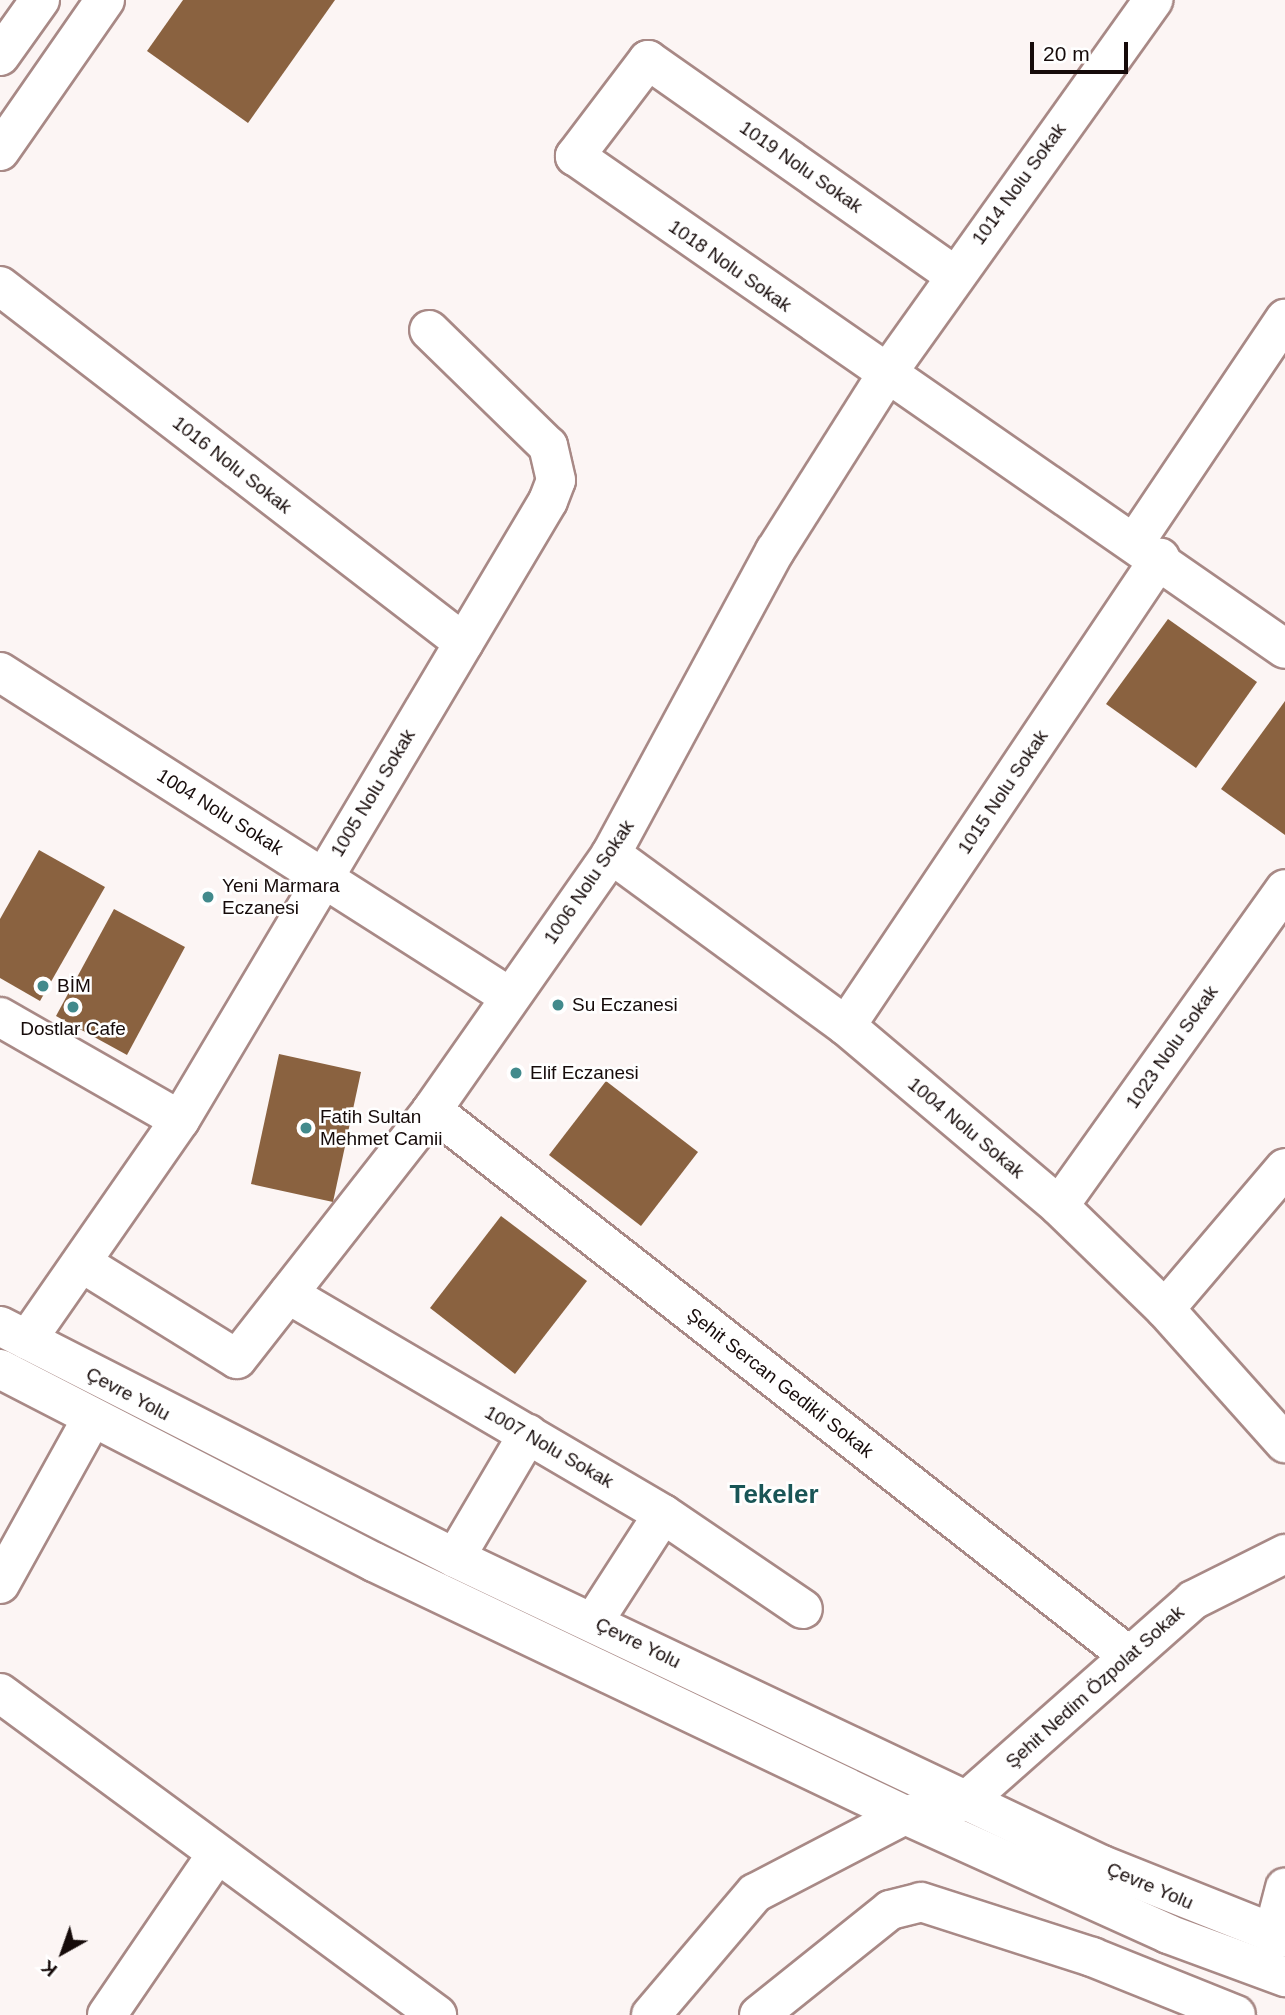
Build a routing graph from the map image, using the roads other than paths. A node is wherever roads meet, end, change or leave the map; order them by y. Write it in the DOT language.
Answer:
graph roads {
  1 [pos="40,0"];
  2 [pos="105,0"];
  3 [pos="1153,0"];
  4 [pos="0,56"];
  5 [pos="648,60"];
  6 [pos="0,150"];
  7 [pos="954,275"];
  8 [pos="0,286"];
  9 [pos="1285,319"];
  10 [pos="429,330"];
  11 [pos="888,372"];
  12 [pos="1148,550"];
  13 [pos="464,643"];
  14 [pos="1285,649"];
  15 [pos="4,682"];
  16 [pos="611,854"];
  17 [pos="322,877"];
  18 [pos="1285,888"];
  19 [pos="510,997"];
  20 [pos="0,1017"];
  21 [pos="846,1026"];
  22 [pos="432,1110"];
  23 [pos="180,1120"];
  24 [pos="1285,1168"];
  25 [pos="1059,1206"];
  26 [pos="82,1263"];
  27 [pos="288,1294"];
  28 [pos="1166,1310"];
  29 [pos="13,1333"];
  30 [pos="0,1369"];
  31 [pos="92,1418"];
  32 [pos="527,1434"];
  33 [pos="1285,1443"];
  34 [pos="663,1514"];
  35 [pos="1285,1554"];
  36 [pos="455,1558"];
  37 [pos="0,1584"];
  38 [pos="803,1609"];
  39 [pos="594,1621"];
  40 [pos="1129,1656"];
  41 [pos="0,1693"];
  42 [pos="966,1801"];
  43 [pos="905,1815"];
  44 [pos="216,1855"];
  45 [pos="1285,1888"];
  46 [pos="1279,1936"];
  47 [pos="1285,1977"];
  48 [pos="107,2015"];
  49 [pos="437,2015"];
  50 [pos="651,2015"];
  51 [pos="759,2015"];
  52 [pos="1236,2015"];
  1 -- 4 [label="street"];
  2 -- 6 [label="street"];
  3 -- 7 [label="street, 1014 Nolu Sokak"];
  5 -- 7 [label="street, 1019 Nolu Sokak"];
  5 -- 11 [label="street, 1018 Nolu Sokak"];
  7 -- 11 [label="street, 1014 Nolu Sokak"];
  8 -- 13 [label="street, 1016 Nolu Sokak"];
  9 -- 12 [label="street, 1015 Nolu Sokak"];
  10 -- 13 [label="street, 1005 Nolu Sokak"];
  11 -- 12 [label="street, 1018 Nolu Sokak"];
  11 -- 16 [label="street, 1006 Nolu Sokak"];
  12 -- 14 [label="street, 1018 Nolu Sokak"];
  12 -- 21 [label="street, 1015 Nolu Sokak"];
  13 -- 17 [label="street, 1005 Nolu Sokak"];
  15 -- 17 [label="street, 1004 Nolu Sokak"];
  16 -- 19 [label="street, 1006 Nolu Sokak"];
  16 -- 21 [label="street, 1004 Nolu Sokak"];
  17 -- 19 [label="street, 1004 Nolu Sokak"];
  17 -- 23 [label="street, 1005 Nolu Sokak"];
  18 -- 25 [label="street, 1023 Nolu Sokak"];
  19 -- 22 [label="street, 1006 Nolu Sokak"];
  20 -- 23 [label="street"];
  21 -- 25 [label="street, 1004 Nolu Sokak"];
  22 -- 27 [label="street, 1006 Nolu Sokak"];
  22 -- 40 [label="street, Şehit Sercan Gedikli Sokak"];
  23 -- 26 [label="street, 1005 Nolu Sokak"];
  24 -- 28 [label="street"];
  25 -- 28 [label="street, 1004 Nolu Sokak"];
  26 -- 27 [label="street, 1006 Nolu Sokak"];
  26 -- 29 [label="street, 1005 Nolu Sokak"];
  27 -- 32 [label="street, 1007 Nolu Sokak"];
  28 -- 33 [label="street, 1004 Nolu Sokak"];
  29 -- 36 [label="street, Çevre Yolu"];
  30 -- 31 [label="street, Çevre Yolu"];
  31 -- 37 [label="street"];
  31 -- 43 [label="street, Çevre Yolu"];
  32 -- 34 [label="street, 1007 Nolu Sokak"];
  32 -- 36 [label="street"];
  34 -- 38 [label="street, 1007 Nolu Sokak"];
  34 -- 39 [label="street"];
  35 -- 40 [label="street, Şehit Nedim Özpolat Sokak"];
  36 -- 39 [label="street, Çevre Yolu"];
  39 -- 42 [label="street, Çevre Yolu"];
  40 -- 42 [label="street, Şehit Nedim Özpolat Sokak"];
  41 -- 44 [label="street"];
  42 -- 43 [label="street, Şehit Nedim Özpolat Sokak"];
  42 -- 46 [label="street, Çevre Yolu"];
  43 -- 47 [label="street, Çevre Yolu"];
  43 -- 50 [label="street, Şehit Nedim Özpolat Sokak"];
  44 -- 48 [label="street"];
  44 -- 49 [label="street"];
  45 -- 46 [label="street"];
  51 -- 52 [label="street"];
}
